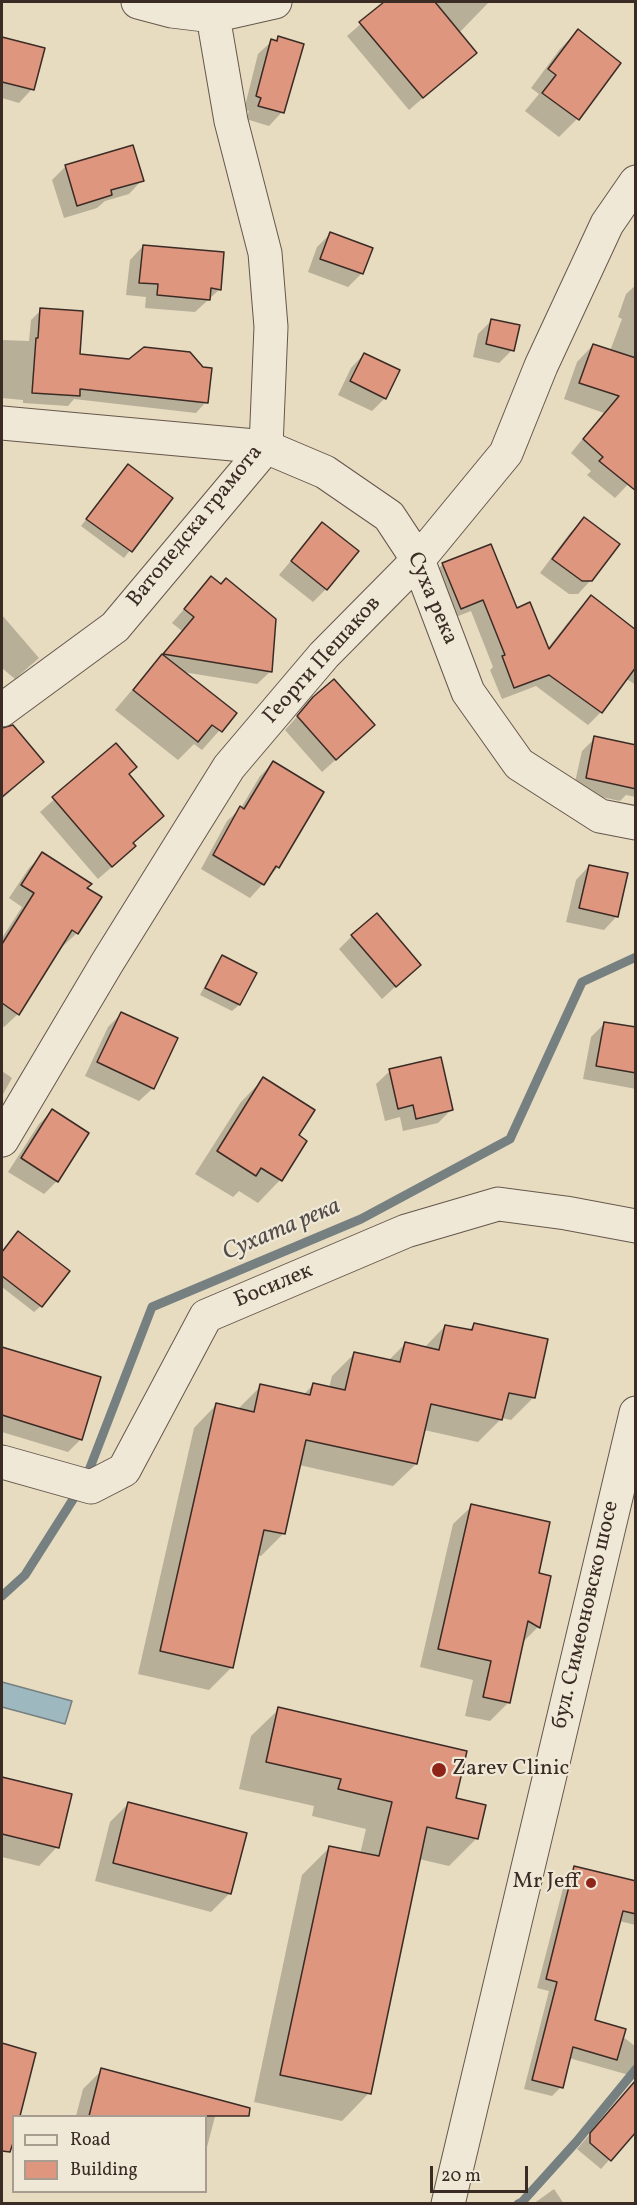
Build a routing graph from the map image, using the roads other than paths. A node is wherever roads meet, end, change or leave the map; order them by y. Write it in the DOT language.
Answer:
graph roads {
  1 [pos="138,2"];
  2 [pos="275,2"];
  3 [pos="212,9"];
  4 [pos="636,182"];
  5 [pos="2,423"];
  6 [pos="266,447"];
  7 [pos="418,560"];
  8 [pos="2,710"];
  9 [pos="636,823"];
  10 [pos="2,1140"];
  11 [pos="636,1227"];
  12 [pos="636,1413"];
  13 [pos="2,1462"];
  14 [pos="448,2204"];
  1 -- 3 [label="street"];
  2 -- 3 [label="street"];
  3 -- 6 [label="street, Ватопедска грамота"];
  4 -- 7 [label="street, Георги Пешаков"];
  5 -- 6 [label="street, Суха река"];
  6 -- 7 [label="street, Суха река"];
  6 -- 8 [label="street, Ватопедска грамота"];
  7 -- 9 [label="street, Суха река"];
  7 -- 10 [label="street, Георги Пешаков"];
  11 -- 13 [label="street, Босилек"];
  12 -- 14 [label="street, бул. Симеоновско шосе"];
}
